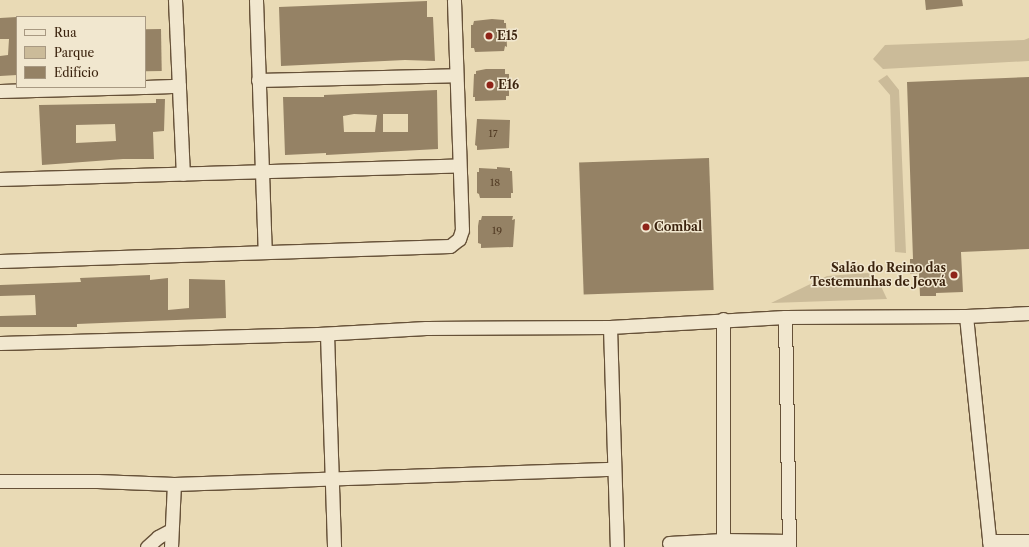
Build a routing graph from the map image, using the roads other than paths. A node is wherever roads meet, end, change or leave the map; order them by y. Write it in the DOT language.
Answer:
graph roads {
  1 [pos="175,0"];
  2 [pos="256,0"];
  3 [pos="454,0"];
  4 [pos="456,76"];
  5 [pos="258,80"];
  6 [pos="179,86"];
  7 [pos="146,87"];
  8 [pos="108,88"];
  9 [pos="0,91"];
  10 [pos="459,165"];
  11 [pos="261,170"];
  12 [pos="183,174"];
  13 [pos="0,179"];
  14 [pos="265,252"];
  15 [pos="0,261"];
  16 [pos="1029,314"];
  17 [pos="966,316"];
  18 [pos="785,317"];
  19 [pos="723,319"];
  20 [pos="610,327"];
  21 [pos="327,334"];
  22 [pos="0,343"];
  23 [pos="614,470"];
  24 [pos="331,478"];
  25 [pos="0,482"];
  26 [pos="174,484"];
  27 [pos="171,530"];
  28 [pos="1029,541"];
  29 [pos="669,543"];
  30 [pos="723,544"];
  31 [pos="789,544"];
  32 [pos="989,544"];
  33 [pos="147,547"];
  34 [pos="171,547"];
  35 [pos="334,547"];
  36 [pos="617,547"];
  1 -- 6 [label="street"];
  2 -- 5 [label="street"];
  3 -- 4 [label="street"];
  4 -- 5 [label="street"];
  4 -- 10 [label="street"];
  5 -- 11 [label="street"];
  6 -- 7 [label="street"];
  6 -- 12 [label="street"];
  8 -- 9 [label="street"];
  10 -- 11 [label="street"];
  10 -- 14 [label="street"];
  11 -- 12 [label="street"];
  11 -- 14 [label="street"];
  12 -- 13 [label="street"];
  14 -- 15 [label="street"];
  16 -- 17 [label="street"];
  17 -- 18 [label="street"];
  17 -- 32 [label="street"];
  18 -- 19 [label="street"];
  18 -- 31 [label="street"];
  19 -- 20 [label="street"];
  19 -- 30 [label="street"];
  20 -- 21 [label="street"];
  20 -- 23 [label="street"];
  21 -- 22 [label="street"];
  21 -- 24 [label="street"];
  23 -- 24 [label="street"];
  23 -- 36 [label="street"];
  24 -- 26 [label="street"];
  24 -- 35 [label="street"];
  25 -- 26 [label="street"];
  26 -- 27 [label="street"];
  27 -- 33 [label="street"];
  27 -- 34 [label="street"];
  28 -- 32 [label="street"];
  29 -- 30 [label="street"];
  30 -- 31 [label="street"];
}
